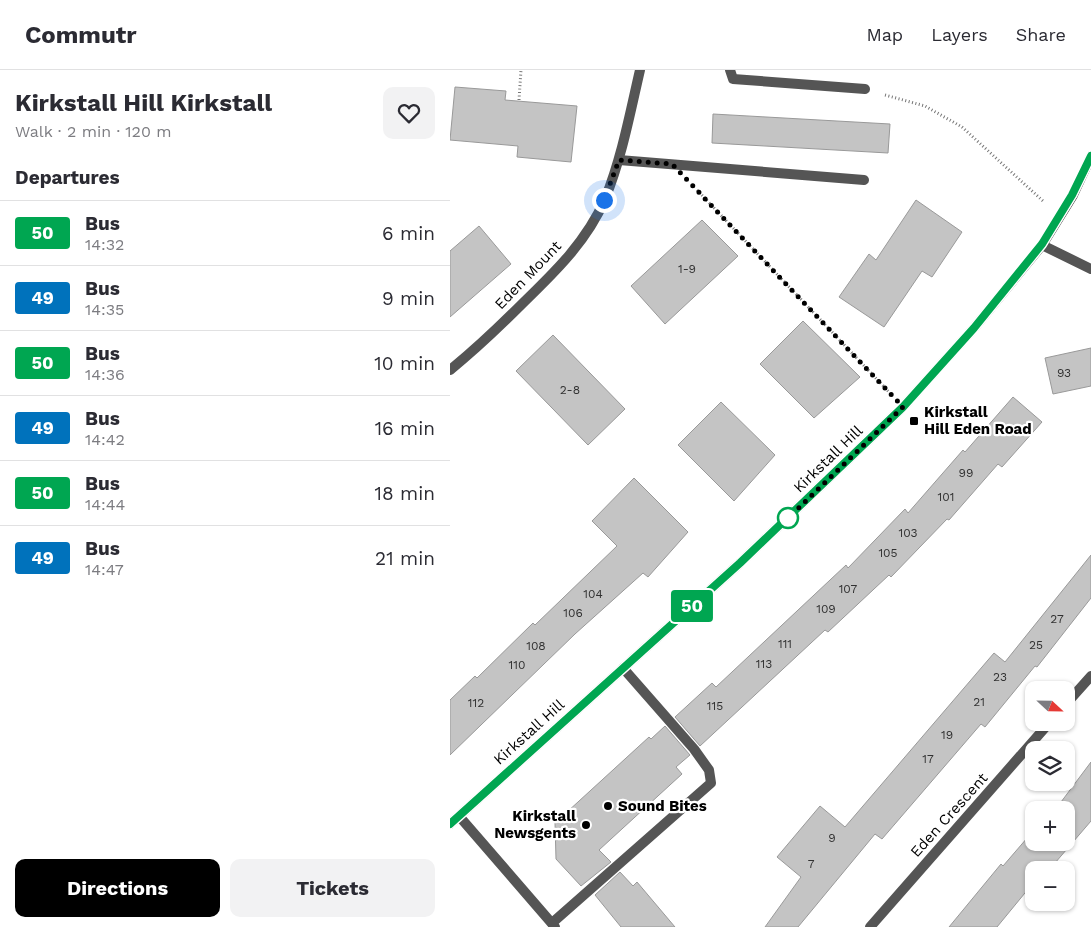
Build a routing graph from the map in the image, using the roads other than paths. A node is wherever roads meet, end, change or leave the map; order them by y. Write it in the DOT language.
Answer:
graph roads {
  1 [pos="640,70"];
  2 [pos="730,70"];
  3 [pos="865,89"];
  4 [pos="1091,156"];
  5 [pos="619,160"];
  6 [pos="864,180"];
  7 [pos="1042,244"];
  8 [pos="1091,269"];
  9 [pos="450,370"];
  10 [pos="623,668"];
  11 [pos="1091,676"];
  12 [pos="1075,694"];
  13 [pos="1042,731"];
  14 [pos="459,816"];
  15 [pos="450,824"];
  16 [pos="554,925"];
  17 [pos="870,927"];
  1 -- 5 [label="street, Eden Mount"];
  2 -- 3 [label="street"];
  4 -- 7 [label="street, Kirkstall Hill"];
  5 -- 6 [label="street"];
  5 -- 9 [label="street, Eden Mount"];
  7 -- 8 [label="street"];
  7 -- 10 [label="street, Kirkstall Hill"];
  10 -- 14 [label="street, Kirkstall Hill"];
  10 -- 16 [label="street"];
  11 -- 12 [label="street"];
  13 -- 17 [label="street, Eden Crescent"];
  14 -- 15 [label="street, Kirkstall Hill"];
  14 -- 16 [label="street"];
}
